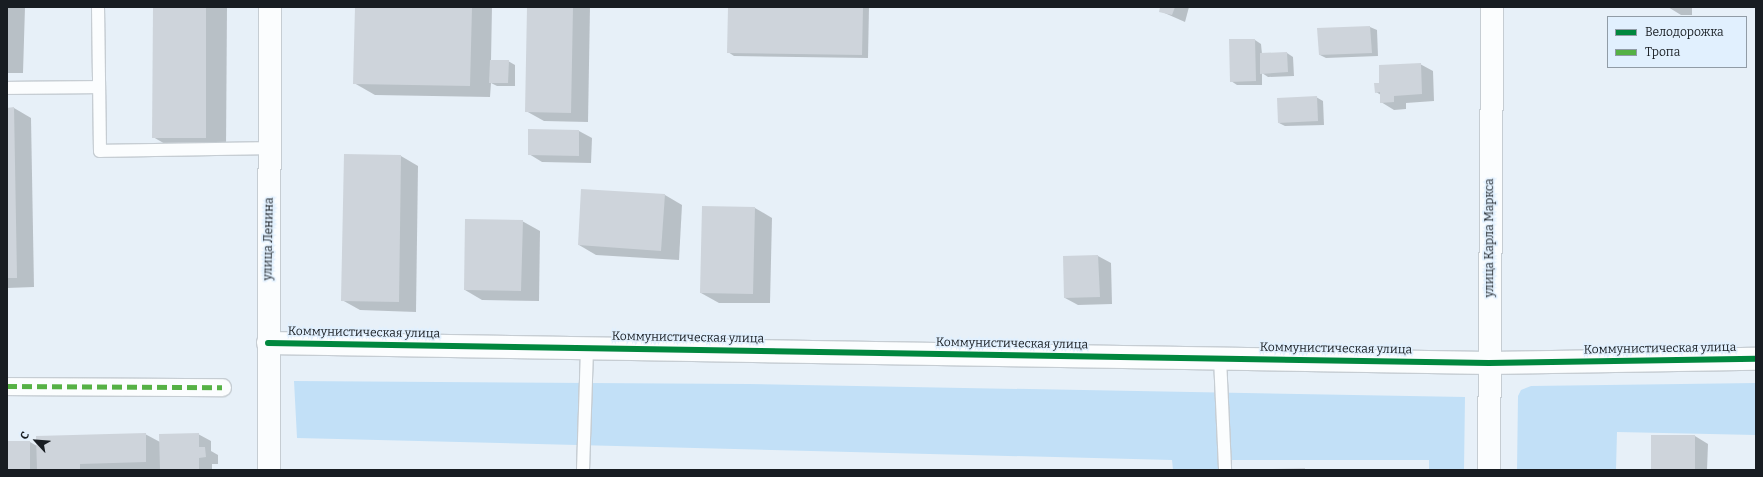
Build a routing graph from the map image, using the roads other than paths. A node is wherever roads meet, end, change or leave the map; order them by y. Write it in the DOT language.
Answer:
graph roads {
  1 [pos="98,7"];
  2 [pos="270,7"];
  3 [pos="1492,7"];
  4 [pos="99,87"];
  5 [pos="7,88"];
  6 [pos="270,148"];
  7 [pos="268,343"];
  8 [pos="587,348"];
  9 [pos="1220,358"];
  10 [pos="1756,359"];
  11 [pos="1489,363"];
  12 [pos="7,386"];
  13 [pos="222,387"];
  14 [pos="269,470"];
  15 [pos="583,470"];
  16 [pos="1225,470"];
  17 [pos="1489,470"];
  1 -- 4 [label="lane"];
  2 -- 6 [label="street, улица Ленина"];
  3 -- 11 [label="street, улица Карла Маркса"];
  4 -- 5 [label="lane"];
  4 -- 6 [label="lane"];
  6 -- 7 [label="street, улица Ленина"];
  7 -- 8 [label="street, Коммунистическая улица"];
  7 -- 14 [label="street, улица Ленина"];
  8 -- 9 [label="street, Коммунистическая улица"];
  8 -- 15 [label="lane"];
  9 -- 11 [label="street, Коммунистическая улица"];
  9 -- 16 [label="lane"];
  10 -- 11 [label="street, Коммунистическая улица"];
  11 -- 17 [label="street, улица Карла Маркса"];
  12 -- 13 [label="street"];
}
